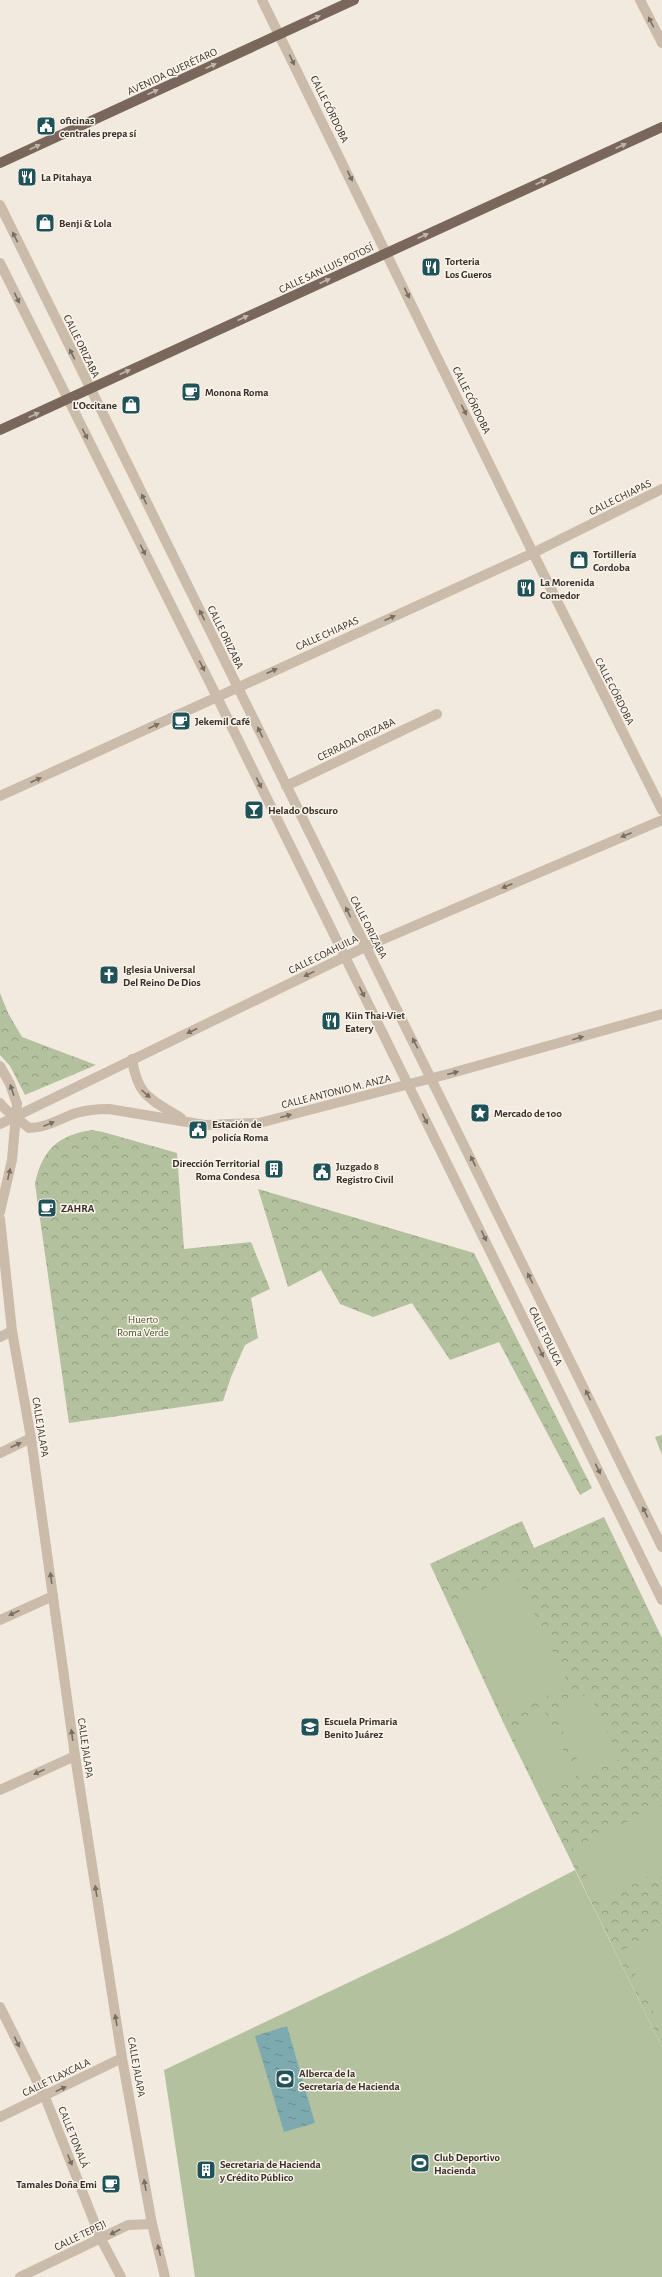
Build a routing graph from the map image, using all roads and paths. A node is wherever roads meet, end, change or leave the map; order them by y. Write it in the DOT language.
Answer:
graph roads {
  1 [pos="262,0"];
  2 [pos="354,0"];
  3 [pos="640,0"];
  4 [pos="280,34"];
  5 [pos="662,43"];
  6 [pos="662,127"];
  7 [pos="0,163"];
  8 [pos="0,205"];
  9 [pos="387,253"];
  10 [pos="0,263"];
  11 [pos="90,388"];
  12 [pos="67,399"];
  13 [pos="0,430"];
  14 [pos="662,489"];
  15 [pos="533,553"];
  16 [pos="238,687"];
  17 [pos="217,697"];
  18 [pos="437,714"];
  19 [pos="286,786"];
  20 [pos="0,796"];
  21 [pos="662,810"];
  22 [pos="662,820"];
  23 [pos="365,946"];
  24 [pos="344,957"];
  25 [pos="662,1014"];
  26 [pos="132,1060"];
  27 [pos="0,1066"];
  28 [pos="432,1078"];
  29 [pos="409,1084"];
  30 [pos="0,1103"];
  31 [pos="16,1116"];
  32 [pos="186,1121"];
  33 [pos="0,1124"];
  34 [pos="0,1212"];
  35 [pos="0,1219"];
  36 [pos="12,1331"];
  37 [pos="0,1337"];
  38 [pos="31,1438"];
  39 [pos="0,1452"];
  40 [pos="662,1546"];
  41 [pos="53,1596"];
  42 [pos="662,1600"];
  43 [pos="0,1620"];
  44 [pos="75,1756"];
  45 [pos="0,1790"];
  46 [pos="0,2007"];
  47 [pos="122,2058"];
  48 [pos="45,2097"];
  49 [pos="0,2117"];
  50 [pos="152,2224"];
  51 [pos="101,2239"];
  52 [pos="20,2277"];
  53 [pos="121,2277"];
  54 [pos="165,2277"];
  1 -- 4 [label="street, CALLE CÓRDOBA"];
  4 -- 2 [label="main road, AVENIDA QUERÉTARO, one-way"];
  5 -- 3 [label="street, one-way"];
  7 -- 4 [label="main road, AVENIDA QUERÉTARO, one-way"];
  4 -- 9 [label="street, CALLE CÓRDOBA, one-way"];
  9 -- 6 [label="main road, CALLE SAN LUIS POTOSÍ, one-way"];
  11 -- 8 [label="street, CALLE ORIZABA, one-way"];
  11 -- 9 [label="main road, CALLE SAN LUIS POTOSÍ, one-way"];
  9 -- 15 [label="street, CALLE CÓRDOBA, one-way"];
  10 -- 12 [label="street, one-way"];
  11 -- 12 [label="main road, CALLE SAN LUIS POTOSÍ"];
  16 -- 11 [label="street, CALLE ORIZABA, one-way"];
  13 -- 12 [label="main road, CALLE SAN LUIS POTOSÍ, one-way"];
  12 -- 17 [label="street, one-way"];
  14 -- 15 [label="street, CALLE CHIAPAS"];
  16 -- 15 [label="street, CALLE CHIAPAS, one-way"];
  15 -- 21 [label="street, CALLE CÓRDOBA"];
  16 -- 17 [label="street, CALLE CHIAPAS"];
  19 -- 16 [label="street, CALLE ORIZABA, one-way"];
  20 -- 17 [label="street, CALLE CHIAPAS, one-way"];
  17 -- 24 [label="street, one-way"];
  18 -- 19 [label="street, CERRADA ORIZABA"];
  23 -- 19 [label="street, CALLE ORIZABA, one-way"];
  22 -- 23 [label="street, CALLE COAHUILA, one-way"];
  23 -- 24 [label="street, CALLE COAHUILA"];
  28 -- 23 [label="street, CALLE ORIZABA, one-way"];
  24 -- 26 [label="street, CALLE COAHUILA, one-way"];
  24 -- 29 [label="street, one-way"];
  28 -- 25 [label="street, CALLE ANTONIO M. ANZA, one-way"];
  26 -- 31 [label="street, CALLE COAHUILA"];
  26 -- 32 [label="street, one-way"];
  31 -- 27 [label="street, one-way"];
  28 -- 29 [label="street, CALLE ANTONIO M. ANZA"];
  40 -- 28 [label="street, CALLE TOLUCA, one-way"];
  32 -- 29 [label="street, CALLE ANTONIO M. ANZA, one-way"];
  29 -- 42 [label="street, CALLE TOLUCA, one-way"];
  30 -- 31 [label="street, CALLE ANTONIO M. ANZA"];
  31 -- 32 [label="street, CALLE ANTONIO M. ANZA, one-way"];
  31 -- 33 [label="street, CALLE COAHUILA"];
  34 -- 31 [label="street, one-way"];
  35 -- 36 [label="street, CALLE JALAPA"];
  36 -- 37 [label="street"];
  36 -- 38 [label="street, CALLE JALAPA"];
  39 -- 38 [label="street, one-way"];
  41 -- 38 [label="street, CALLE JALAPA, one-way"];
  41 -- 43 [label="street, one-way"];
  44 -- 41 [label="street, CALLE JALAPA, one-way"];
  44 -- 45 [label="street, one-way"];
  47 -- 44 [label="street, CALLE JALAPA, one-way"];
  46 -- 48 [label="street, CALLE TONALÁ, one-way"];
  48 -- 47 [label="street, CALLE TLAXCALA, one-way"];
  50 -- 47 [label="street, CALLE JALAPA, one-way"];
  48 -- 49 [label="street, CALLE TLAXCALA"];
  48 -- 51 [label="street, CALLE TONALÁ, one-way"];
  50 -- 51 [label="street, CALLE TEPEJI, one-way"];
  54 -- 50 [label="street, CALLE JALAPA, one-way"];
  51 -- 52 [label="street, CALLE TEPEJI"];
  51 -- 53 [label="street, CALLE TONALÁ"];
}
